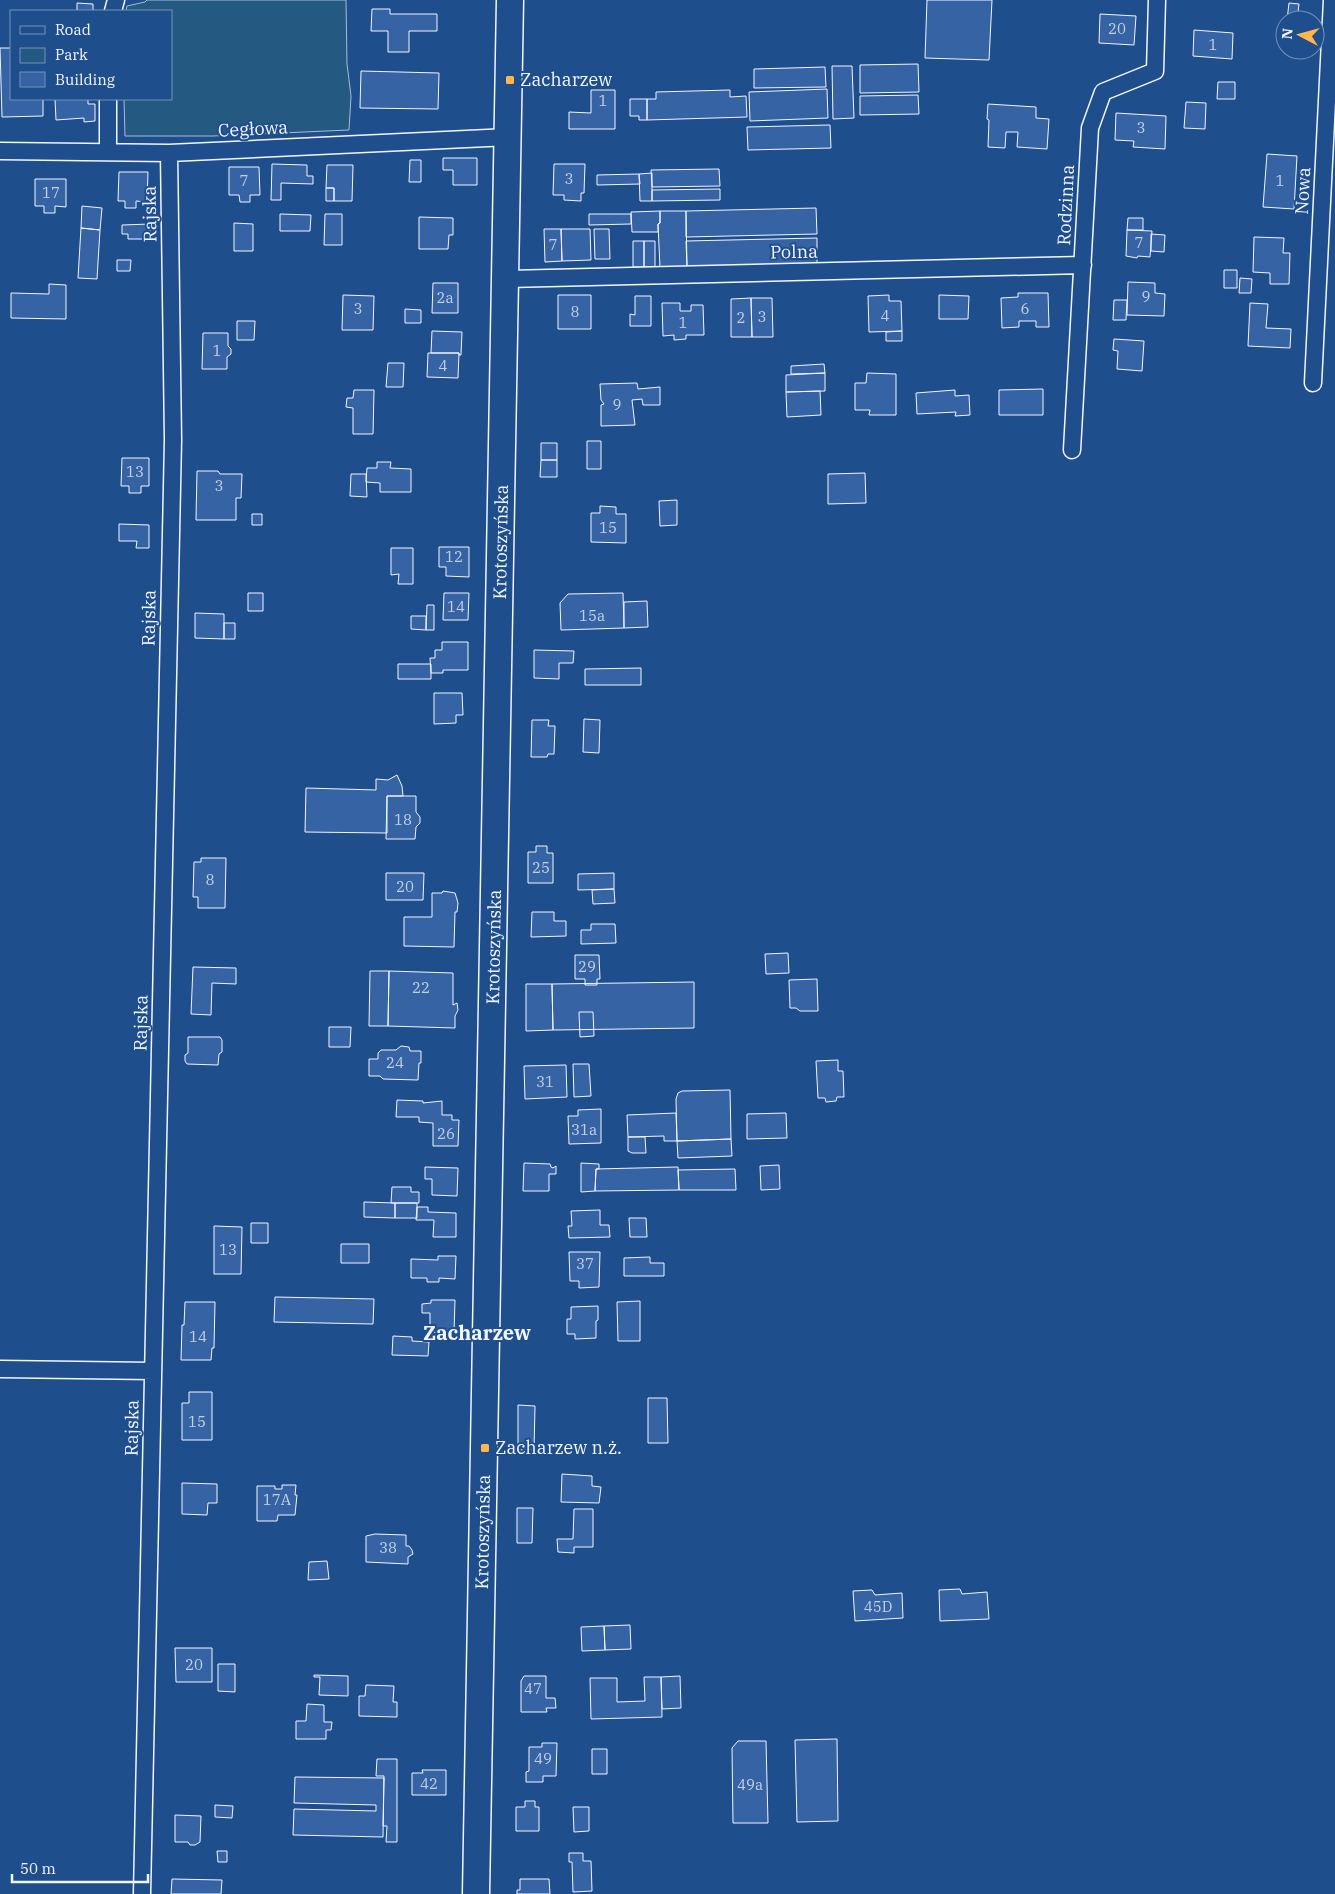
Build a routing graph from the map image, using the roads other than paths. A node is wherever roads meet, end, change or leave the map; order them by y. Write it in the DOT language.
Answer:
graph roads {
  1 [pos="510,0"];
  2 [pos="1157,0"];
  3 [pos="1332,0"];
  4 [pos="108,100"];
  5 [pos="509,137"];
  6 [pos="0,152"];
  7 [pos="108,152"];
  8 [pos="169,153"];
  9 [pos="1083,265"];
  10 [pos="506,279"];
  11 [pos="1313,383"];
  12 [pos="1072,450"];
  13 [pos="0,1369"];
  14 [pos="153,1371"];
  15 [pos="142,1894"];
  16 [pos="476,1894"];
  1 -- 5 [label="main road, Krotoszyńska"];
  2 -- 9 [label="street, Rodzinna"];
  3 -- 11 [label="street, Nowa"];
  4 -- 7 [label="street"];
  5 -- 8 [label="street, Cegłowa"];
  5 -- 10 [label="main road, Krotoszyńska"];
  6 -- 7 [label="street, Cegłowa"];
  7 -- 8 [label="street, Cegłowa"];
  8 -- 14 [label="street, Rajska"];
  9 -- 10 [label="street, Polna"];
  9 -- 12 [label="street, Rodzinna"];
  10 -- 16 [label="main road, Krotoszyńska"];
  13 -- 14 [label="street"];
  14 -- 15 [label="street, Rajska"];
}
